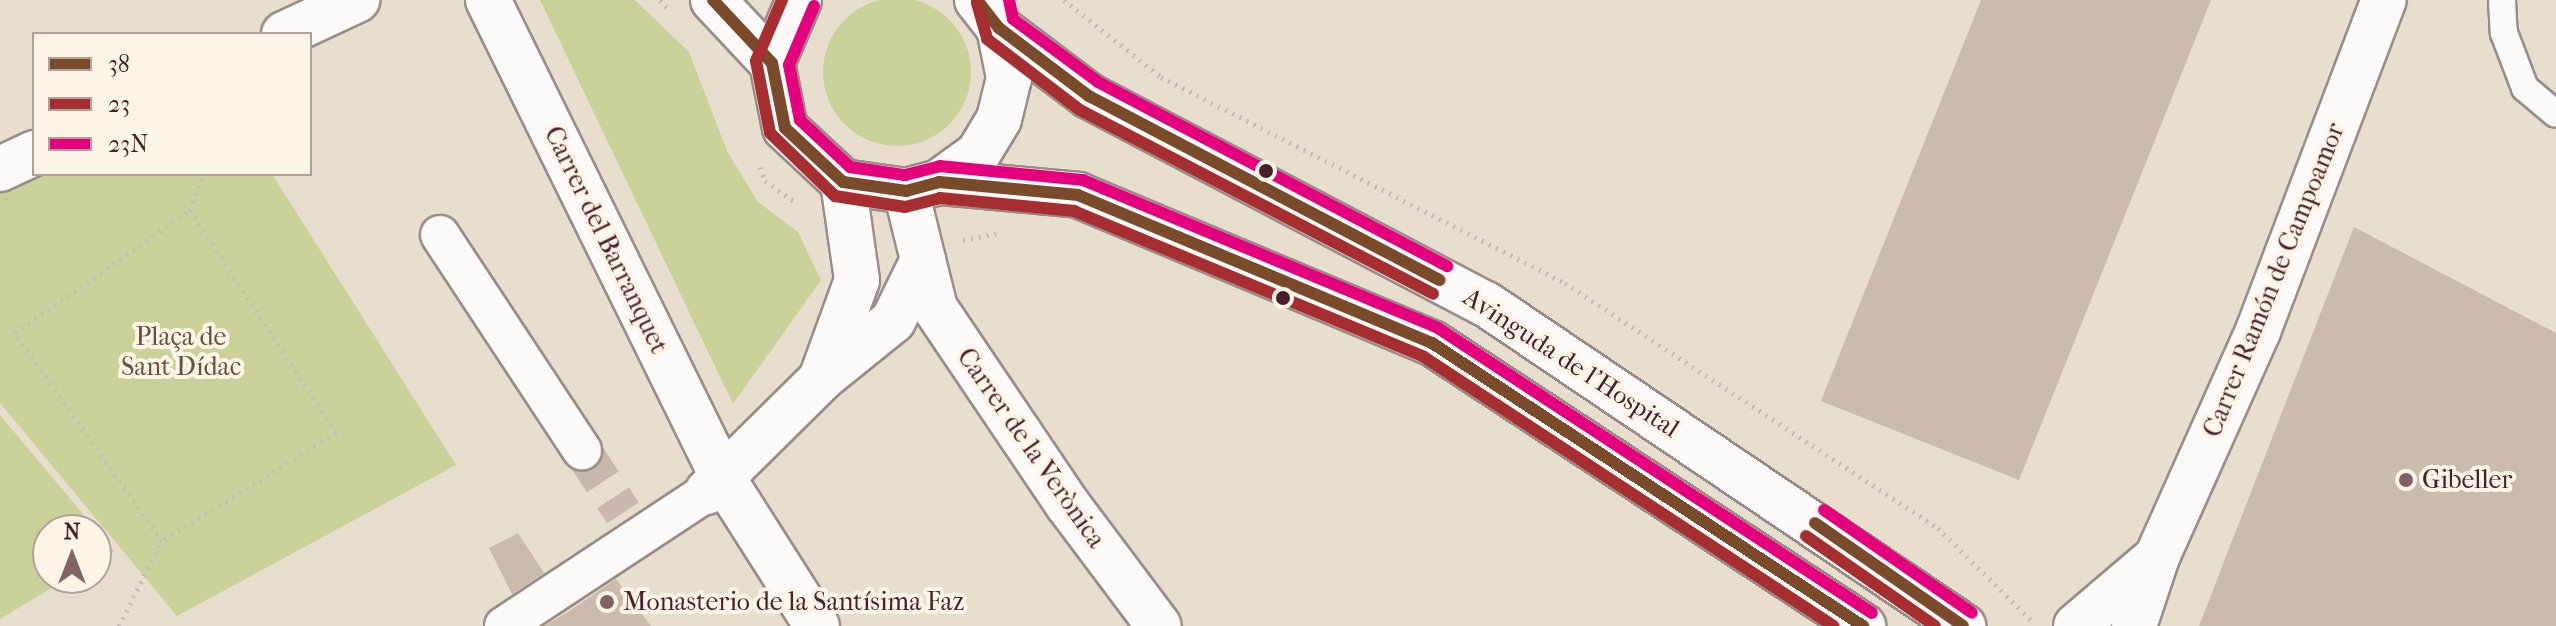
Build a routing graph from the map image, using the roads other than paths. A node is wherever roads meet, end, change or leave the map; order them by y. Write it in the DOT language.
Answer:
graph roads {
  1 [pos="357,0"];
  2 [pos="488,0"];
  3 [pos="713,0"];
  4 [pos="799,0"];
  5 [pos="2384,0"];
  6 [pos="2502,0"];
  7 [pos="988,14"];
  8 [pos="288,32"];
  9 [pos="772,63"];
  10 [pos="2556,114"];
  11 [pos="32,154"];
  12 [pos="0,169"];
  13 [pos="843,182"];
  14 [pos="922,186"];
  15 [pos="440,235"];
  16 [pos="923,260"];
  17 [pos="821,379"];
  18 [pos="582,450"];
  19 [pos="716,486"];
  20 [pos="2157,557"];
  21 [pos="504,626"];
  22 [pos="817,626"];
  23 [pos="1159,626"];
  24 [pos="1863,626"];
  25 [pos="1963,626"];
  26 [pos="2076,626"];
  27 [pos="2134,626"];
  1 -- 8 [label="main road"];
  2 -- 19 [label="main road, Carrer del Barranquet"];
  3 -- 9 [label="main road"];
  4 -- 9 [label="main road"];
  5 -- 20 [label="main road, Carrer Ramón de Campoamor"];
  6 -- 10 [label="lane"];
  7 -- 14 [label="main road"];
  7 -- 25 [label="main road, Avinguda de l'Hospital"];
  9 -- 13 [label="main road"];
  11 -- 12 [label="main road"];
  13 -- 14 [label="main road"];
  13 -- 17 [label="main road"];
  14 -- 16 [label="main road, Carrer de la Verònica"];
  14 -- 24 [label="main road"];
  15 -- 18 [label="street"];
  16 -- 17 [label="main road"];
  16 -- 23 [label="main road, Carrer de la Verònica"];
  17 -- 19 [label="main road"];
  19 -- 21 [label="street"];
  19 -- 22 [label="main road, Carrer del Barranquet"];
  20 -- 26 [label="main road, Carrer Ramón de Campoamor"];
  20 -- 27 [label="main road, Carrer Ramón de Campoamor"];
}
